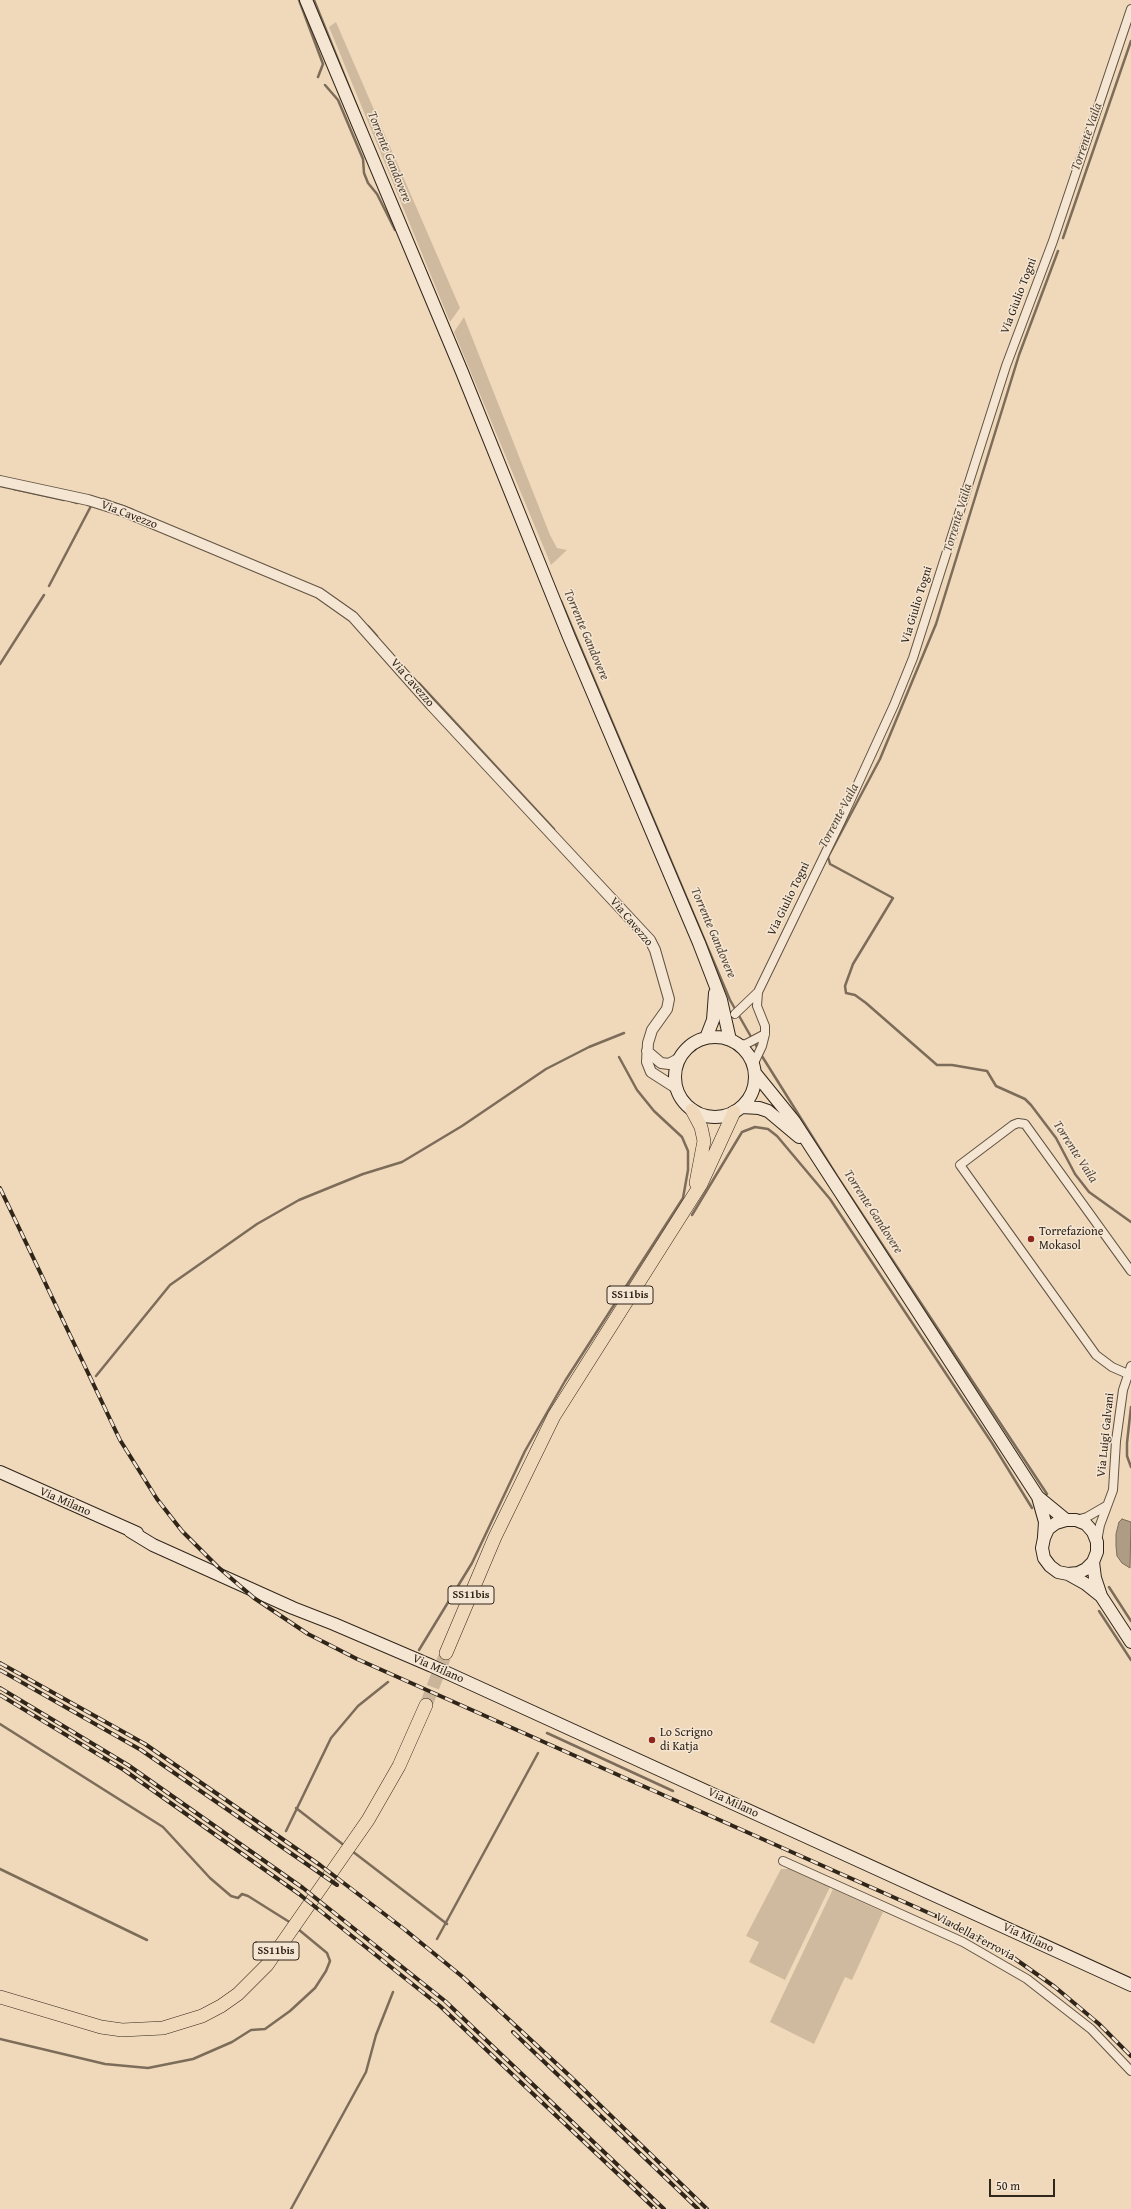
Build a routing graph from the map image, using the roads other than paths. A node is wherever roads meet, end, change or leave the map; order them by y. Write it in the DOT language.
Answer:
graph roads {
  1 [pos="306,0"];
  2 [pos="1131,9"];
  3 [pos="0,481"];
  4 [pos="713,982"];
  5 [pos="758,992"];
  6 [pos="735,1014"];
  7 [pos="765,1034"];
  8 [pos="706,1038"];
  9 [pos="738,1043"];
  10 [pos="647,1051"];
  11 [pos="680,1058"];
  12 [pos="755,1066"];
  13 [pos="676,1088"];
  14 [pos="738,1109"];
  15 [pos="692,1110"];
  16 [pos="809,1145"];
  17 [pos="688,1203"];
  18 [pos="1131,1271"];
  19 [pos="1129,1370"];
  20 [pos="0,1472"];
  21 [pos="1038,1497"];
  22 [pos="1106,1506"];
  23 [pos="1071,1520"];
  24 [pos="1044,1538"];
  25 [pos="1097,1542"];
  26 [pos="1093,1562"];
  27 [pos="1068,1574"];
  28 [pos="1101,1596"];
  29 [pos="1131,1642"];
  30 [pos="446,1653"];
  31 [pos="426,1705"];
  32 [pos="783,1861"];
  33 [pos="1131,1985"];
  34 [pos="0,1997"];
  35 [pos="1131,2071"];
  1 -- 4 [label="main road"];
  2 -- 5 [label="street, Via Giulio Togni"];
  3 -- 10 [label="street, Via Cavezzo"];
  4 -- 8 [label="main road"];
  4 -- 9 [label="main road"];
  5 -- 6 [label="street"];
  5 -- 7 [label="street, Via Giulio Togni"];
  7 -- 9 [label="street"];
  7 -- 12 [label="street"];
  8 -- 9 [label="main road"];
  8 -- 11 [label="main road"];
  9 -- 12 [label="main road"];
  10 -- 11 [label="street"];
  10 -- 13 [label="street, Via Cavezzo"];
  11 -- 13 [label="main road"];
  12 -- 14 [label="main road"];
  12 -- 16 [label="main road"];
  13 -- 15 [label="main road, Via Cavezzo"];
  14 -- 15 [label="main road, Via Cavezzo"];
  14 -- 16 [label="main road"];
  14 -- 17 [label="main road, SS11bis"];
  15 -- 17 [label="main road, SS11bis"];
  16 -- 21 [label="main road"];
  17 -- 30 [label="main road, SS11bis"];
  18 -- 19 [label="street"];
  19 -- 22 [label="street, Via Luigi Galvani"];
  20 -- 33 [label="main road, Via Milano"];
  21 -- 23 [label="main road"];
  21 -- 24 [label="main road"];
  22 -- 23 [label="street"];
  22 -- 25 [label="street, Via Luigi Galvani"];
  23 -- 24 [label="main road"];
  23 -- 25 [label="main road"];
  24 -- 27 [label="main road"];
  25 -- 26 [label="main road"];
  26 -- 27 [label="main road"];
  26 -- 28 [label="main road"];
  27 -- 28 [label="main road"];
  28 -- 29 [label="main road"];
  31 -- 34 [label="main road, SS11bis"];
  32 -- 35 [label="street, Via della Ferrovia"];
}
